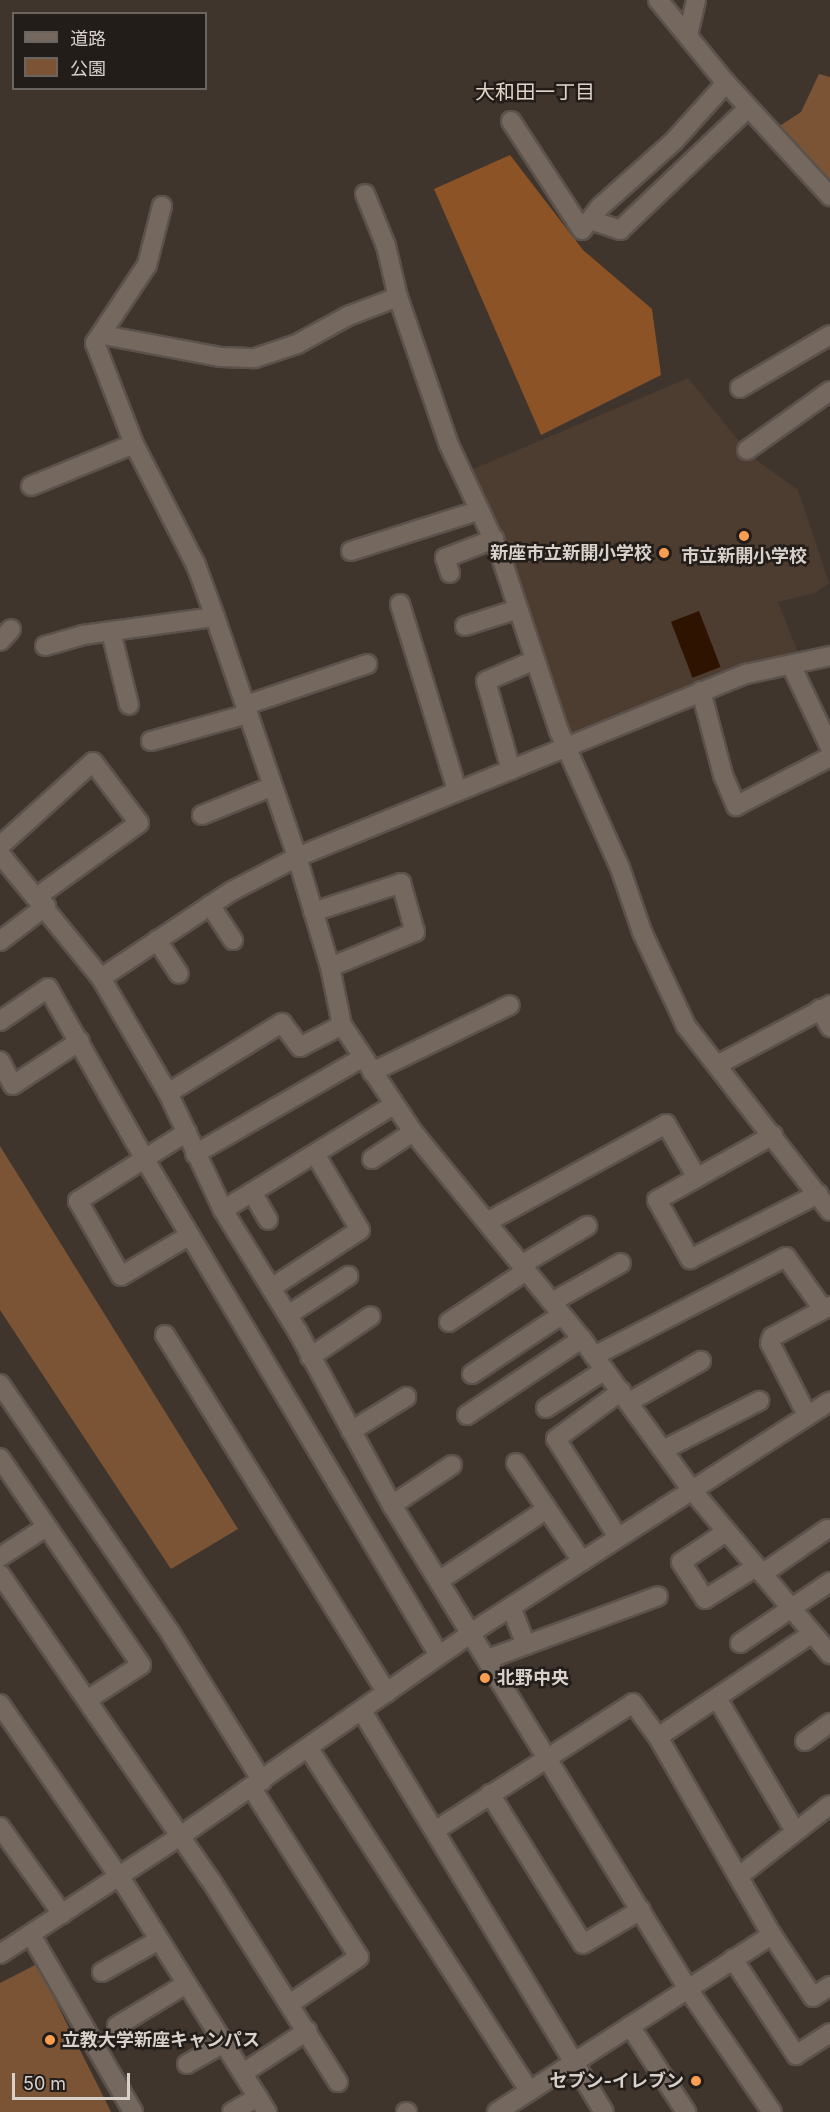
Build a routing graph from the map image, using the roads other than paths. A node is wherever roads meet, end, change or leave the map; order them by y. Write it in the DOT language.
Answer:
graph roads {
  1 [pos="658,0"];
  2 [pos="696,0"];
  3 [pos="688,35"];
  4 [pos="726,83"];
  5 [pos="748,108"];
  6 [pos="511,121"];
  7 [pos="365,194"];
  8 [pos="830,196"];
  9 [pos="162,206"];
  10 [pos="590,220"];
  11 [pos="398,297"];
  12 [pos="103,335"];
  13 [pos="830,335"];
  14 [pos="740,388"];
  15 [pos="830,391"];
  16 [pos="134,444"];
  17 [pos="747,450"];
  18 [pos="31,486"];
  19 [pos="477,511"];
  20 [pos="494,539"];
  21 [pos="351,551"];
  22 [pos="450,573"];
  23 [pos="400,604"];
  24 [pos="518,609"];
  25 [pos="215,617"];
  26 [pos="465,626"];
  27 [pos="111,632"];
  28 [pos="45,646"];
  29 [pos="830,656"];
  30 [pos="535,660"];
  31 [pos="367,664"];
  32 [pos="791,665"];
  33 [pos="701,691"];
  34 [pos="129,705"];
  35 [pos="247,709"];
  36 [pos="151,741"];
  37 [pos="568,744"];
  38 [pos="830,747"];
  39 [pos="830,757"];
  40 [pos="511,770"];
  41 [pos="272,787"];
  42 [pos="457,790"];
  43 [pos="201,815"];
  44 [pos="0,846"];
  45 [pos="0,854"];
  46 [pos="297,857"];
  47 [pos="42,901"];
  48 [pos="210,905"];
  49 [pos="313,912"];
  50 [pos="157,940"];
  51 [pos="232,940"];
  52 [pos="0,941"];
  53 [pos="330,967"];
  54 [pos="179,974"];
  55 [pos="101,978"];
  56 [pos="510,1005"];
  57 [pos="825,1007"];
  58 [pos="0,1020"];
  59 [pos="342,1025"];
  60 [pos="830,1026"];
  61 [pos="80,1041"];
  62 [pos="0,1061"];
  63 [pos="719,1064"];
  64 [pos="367,1065"];
  65 [pos="168,1093"];
  66 [pos="394,1105"];
  67 [pos="187,1132"];
  68 [pos="413,1132"];
  69 [pos="773,1135"];
  70 [pos="195,1154"];
  71 [pos="315,1154"];
  72 [pos="144,1158"];
  73 [pos="372,1159"];
  74 [pos="697,1178"];
  75 [pos="252,1192"];
  76 [pos="818,1194"];
  77 [pos="223,1210"];
  78 [pos="830,1211"];
  79 [pos="268,1220"];
  80 [pos="487,1222"];
  81 [pos="587,1226"];
  82 [pos="190,1235"];
  83 [pos="621,1263"];
  84 [pos="524,1268"];
  85 [pos="348,1276"];
  86 [pos="271,1288"];
  87 [pos="826,1307"];
  88 [pos="556,1309"];
  89 [pos="288,1315"];
  90 [pos="371,1316"];
  91 [pos="449,1322"];
  92 [pos="165,1335"];
  93 [pos="582,1339"];
  94 [pos="310,1357"];
  95 [pos="701,1361"];
  96 [pos="600,1363"];
  97 [pos="472,1374"];
  98 [pos="0,1383"];
  99 [pos="406,1397"];
  100 [pos="625,1397"];
  101 [pos="759,1401"];
  102 [pos="830,1401"];
  103 [pos="546,1408"];
  104 [pos="467,1415"];
  105 [pos="807,1415"];
  106 [pos="351,1431"];
  107 [pos="665,1449"];
  108 [pos="0,1458"];
  109 [pos="516,1463"];
  110 [pos="452,1465"];
  111 [pos="691,1489"];
  112 [pos="392,1505"];
  113 [pos="547,1509"];
  114 [pos="46,1527"];
  115 [pos="827,1529"];
  116 [pos="726,1532"];
  117 [pos="618,1537"];
  118 [pos="0,1557"];
  119 [pos="582,1561"];
  120 [pos="759,1570"];
  121 [pos="0,1574"];
  122 [pos="440,1580"];
  123 [pos="830,1582"];
  124 [pos="658,1596"];
  125 [pos="511,1607"];
  126 [pos="790,1607"];
  127 [pos="472,1632"];
  128 [pos="823,1641"];
  129 [pos="740,1643"];
  130 [pos="526,1645"];
  131 [pos="439,1655"];
  132 [pos="488,1659"];
  133 [pos="387,1693"];
  134 [pos="717,1698"];
  135 [pos="87,1700"];
  136 [pos="0,1704"];
  137 [pos="362,1712"];
  138 [pos="830,1723"];
  139 [pos="658,1737"];
  140 [pos="805,1741"];
  141 [pos="309,1749"];
  142 [pos="546,1756"];
  143 [pos="256,1784"];
  144 [pos="490,1794"];
  145 [pos="830,1805"];
  146 [pos="0,1827"];
  147 [pos="436,1830"];
  148 [pos="795,1832"];
  149 [pos="179,1837"];
  150 [pos="739,1876"];
  151 [pos="117,1879"];
  152 [pos="642,1910"];
  153 [pos="62,1914"];
  154 [pos="31,1935"];
  155 [pos="772,1935"];
  156 [pos="157,1941"];
  157 [pos="3,1947"];
  158 [pos="733,1959"];
  159 [pos="102,1972"];
  160 [pos="186,1984"];
  161 [pos="830,1986"];
  162 [pos="688,1989"];
  163 [pos="291,2003"];
  164 [pos="117,2026"];
  165 [pos="630,2026"];
  166 [pos="307,2031"];
  167 [pos="830,2033"];
  168 [pos="224,2043"];
  169 [pos="574,2061"];
  170 [pos="187,2064"];
  171 [pos="243,2073"];
  172 [pos="338,2082"];
  173 [pos="530,2091"];
  174 [pos="263,2105"];
  175 [pos="764,2110"];
  176 [pos="133,2112"];
  177 [pos="232,2112"];
  178 [pos="497,2112"];
  179 [pos="604,2112"];
  180 [pos="686,2112"];
  1 -- 3 [label="street"];
  2 -- 3 [label="street"];
  3 -- 4 [label="street"];
  4 -- 5 [label="street"];
  4 -- 10 [label="street"];
  5 -- 8 [label="street"];
  5 -- 10 [label="street"];
  6 -- 10 [label="street"];
  7 -- 11 [label="street"];
  9 -- 12 [label="street"];
  11 -- 12 [label="street"];
  11 -- 19 [label="street"];
  12 -- 16 [label="street"];
  13 -- 14 [label="street"];
  15 -- 17 [label="street"];
  16 -- 18 [label="street"];
  16 -- 25 [label="street"];
  19 -- 20 [label="street"];
  19 -- 21 [label="street"];
  20 -- 22 [label="street"];
  20 -- 24 [label="street"];
  23 -- 42 [label="street"];
  24 -- 26 [label="street"];
  24 -- 30 [label="street"];
  25 -- 27 [label="street"];
  25 -- 35 [label="street"];
  27 -- 28 [label="street"];
  27 -- 34 [label="street"];
  29 -- 32 [label="street"];
  30 -- 37 [label="street"];
  30 -- 40 [label="street"];
  31 -- 35 [label="street"];
  32 -- 33 [label="street"];
  32 -- 38 [label="street"];
  33 -- 37 [label="street"];
  33 -- 39 [label="street"];
  35 -- 36 [label="street"];
  35 -- 41 [label="street"];
  37 -- 40 [label="street"];
  37 -- 63 [label="street"];
  40 -- 42 [label="street"];
  41 -- 43 [label="street"];
  41 -- 46 [label="street"];
  42 -- 46 [label="street"];
  44 -- 47 [label="street"];
  45 -- 47 [label="street"];
  46 -- 48 [label="street"];
  46 -- 49 [label="street"];
  47 -- 52 [label="street"];
  47 -- 55 [label="street"];
  48 -- 50 [label="street"];
  48 -- 51 [label="street"];
  49 -- 53 [label="street"];
  49 -- 53 [label="street"];
  50 -- 54 [label="street"];
  50 -- 55 [label="street"];
  53 -- 59 [label="street"];
  55 -- 65 [label="street"];
  56 -- 64 [label="street"];
  57 -- 60 [label="street"];
  57 -- 63 [label="street"];
  58 -- 61 [label="street"];
  59 -- 64 [label="street"];
  59 -- 65 [label="street"];
  61 -- 62 [label="street"];
  61 -- 72 [label="street"];
  63 -- 69 [label="street"];
  64 -- 66 [label="street"];
  64 -- 70 [label="street"];
  65 -- 67 [label="street"];
  66 -- 68 [label="street"];
  66 -- 71 [label="street"];
  67 -- 70 [label="street"];
  67 -- 72 [label="street"];
  68 -- 73 [label="street"];
  68 -- 80 [label="street"];
  69 -- 74 [label="street"];
  69 -- 76 [label="street"];
  70 -- 77 [label="street"];
  71 -- 75 [label="street"];
  71 -- 86 [label="street"];
  72 -- 82 [label="street"];
  72 -- 82 [label="street"];
  74 -- 76 [label="street"];
  74 -- 80 [label="street"];
  75 -- 77 [label="street"];
  75 -- 79 [label="street"];
  76 -- 78 [label="street"];
  77 -- 86 [label="street"];
  80 -- 84 [label="street"];
  81 -- 84 [label="street"];
  82 -- 131 [label="street"];
  83 -- 88 [label="street"];
  84 -- 88 [label="street"];
  84 -- 91 [label="street"];
  85 -- 89 [label="street"];
  86 -- 89 [label="street"];
  87 -- 96 [label="street"];
  87 -- 105 [label="street"];
  88 -- 93 [label="street"];
  88 -- 97 [label="street"];
  89 -- 94 [label="street"];
  90 -- 94 [label="street"];
  92 -- 133 [label="street"];
  93 -- 96 [label="street"];
  93 -- 104 [label="street"];
  94 -- 106 [label="street"];
  95 -- 100 [label="street"];
  96 -- 100 [label="street"];
  96 -- 103 [label="street"];
  98 -- 143 [label="street"];
  99 -- 106 [label="street"];
  100 -- 107 [label="street"];
  100 -- 117 [label="street"];
  101 -- 107 [label="street"];
  102 -- 105 [label="street"];
  105 -- 111 [label="street"];
  106 -- 112 [label="street"];
  107 -- 111 [label="street"];
  108 -- 114 [label="street"];
  109 -- 113 [label="street"];
  110 -- 112 [label="street"];
  111 -- 116 [label="street"];
  111 -- 117 [label="street"];
  112 -- 122 [label="street"];
  113 -- 119 [label="street"];
  113 -- 122 [label="street"];
  114 -- 118 [label="street"];
  114 -- 135 [label="street"];
  115 -- 120 [label="street"];
  116 -- 120 [label="street"];
  116 -- 120 [label="street"];
  117 -- 119 [label="street"];
  119 -- 125 [label="street"];
  120 -- 126 [label="street"];
  121 -- 135 [label="street"];
  122 -- 127 [label="street"];
  123 -- 126 [label="street"];
  124 -- 130 [label="street"];
  125 -- 127 [label="street"];
  125 -- 130 [label="street"];
  126 -- 128 [label="street"];
  126 -- 129 [label="street"];
  127 -- 131 [label="street"];
  127 -- 132 [label="street"];
  128 -- 134 [label="street"];
  130 -- 132 [label="street"];
  131 -- 133 [label="street"];
  132 -- 142 [label="street"];
  133 -- 137 [label="street"];
  134 -- 139 [label="street"];
  134 -- 148 [label="street"];
  135 -- 149 [label="street"];
  136 -- 151 [label="street"];
  137 -- 141 [label="street"];
  137 -- 147 [label="street"];
  138 -- 140 [label="street"];
  139 -- 142 [label="street"];
  139 -- 150 [label="street"];
  141 -- 143 [label="street"];
  141 -- 173 [label="street"];
  142 -- 144 [label="street"];
  142 -- 152 [label="street"];
  143 -- 149 [label="street"];
  143 -- 163 [label="street"];
  144 -- 147 [label="street"];
  144 -- 152 [label="street"];
  145 -- 148 [label="street"];
  146 -- 153 [label="street"];
  147 -- 169 [label="street"];
  148 -- 150 [label="street"];
  149 -- 151 [label="street"];
  149 -- 163 [label="street"];
  150 -- 155 [label="street"];
  151 -- 153 [label="street"];
  151 -- 156 [label="street"];
  152 -- 162 [label="street"];
  153 -- 154 [label="street"];
  154 -- 157 [label="street"];
  154 -- 176 [label="street"];
  155 -- 158 [label="street"];
  155 -- 161 [label="street"];
  156 -- 159 [label="street"];
  156 -- 160 [label="street"];
  158 -- 162 [label="street"];
  158 -- 167 [label="street"];
  160 -- 164 [label="street"];
  160 -- 168 [label="street"];
  162 -- 165 [label="street"];
  162 -- 175 [label="street"];
  163 -- 166 [label="street"];
  165 -- 169 [label="street"];
  165 -- 180 [label="street"];
  166 -- 171 [label="street"];
  166 -- 172 [label="street"];
  168 -- 170 [label="street"];
  168 -- 171 [label="street"];
  169 -- 173 [label="street"];
  169 -- 179 [label="street"];
  171 -- 174 [label="street"];
  173 -- 178 [label="street"];
  174 -- 177 [label="street"];
}
